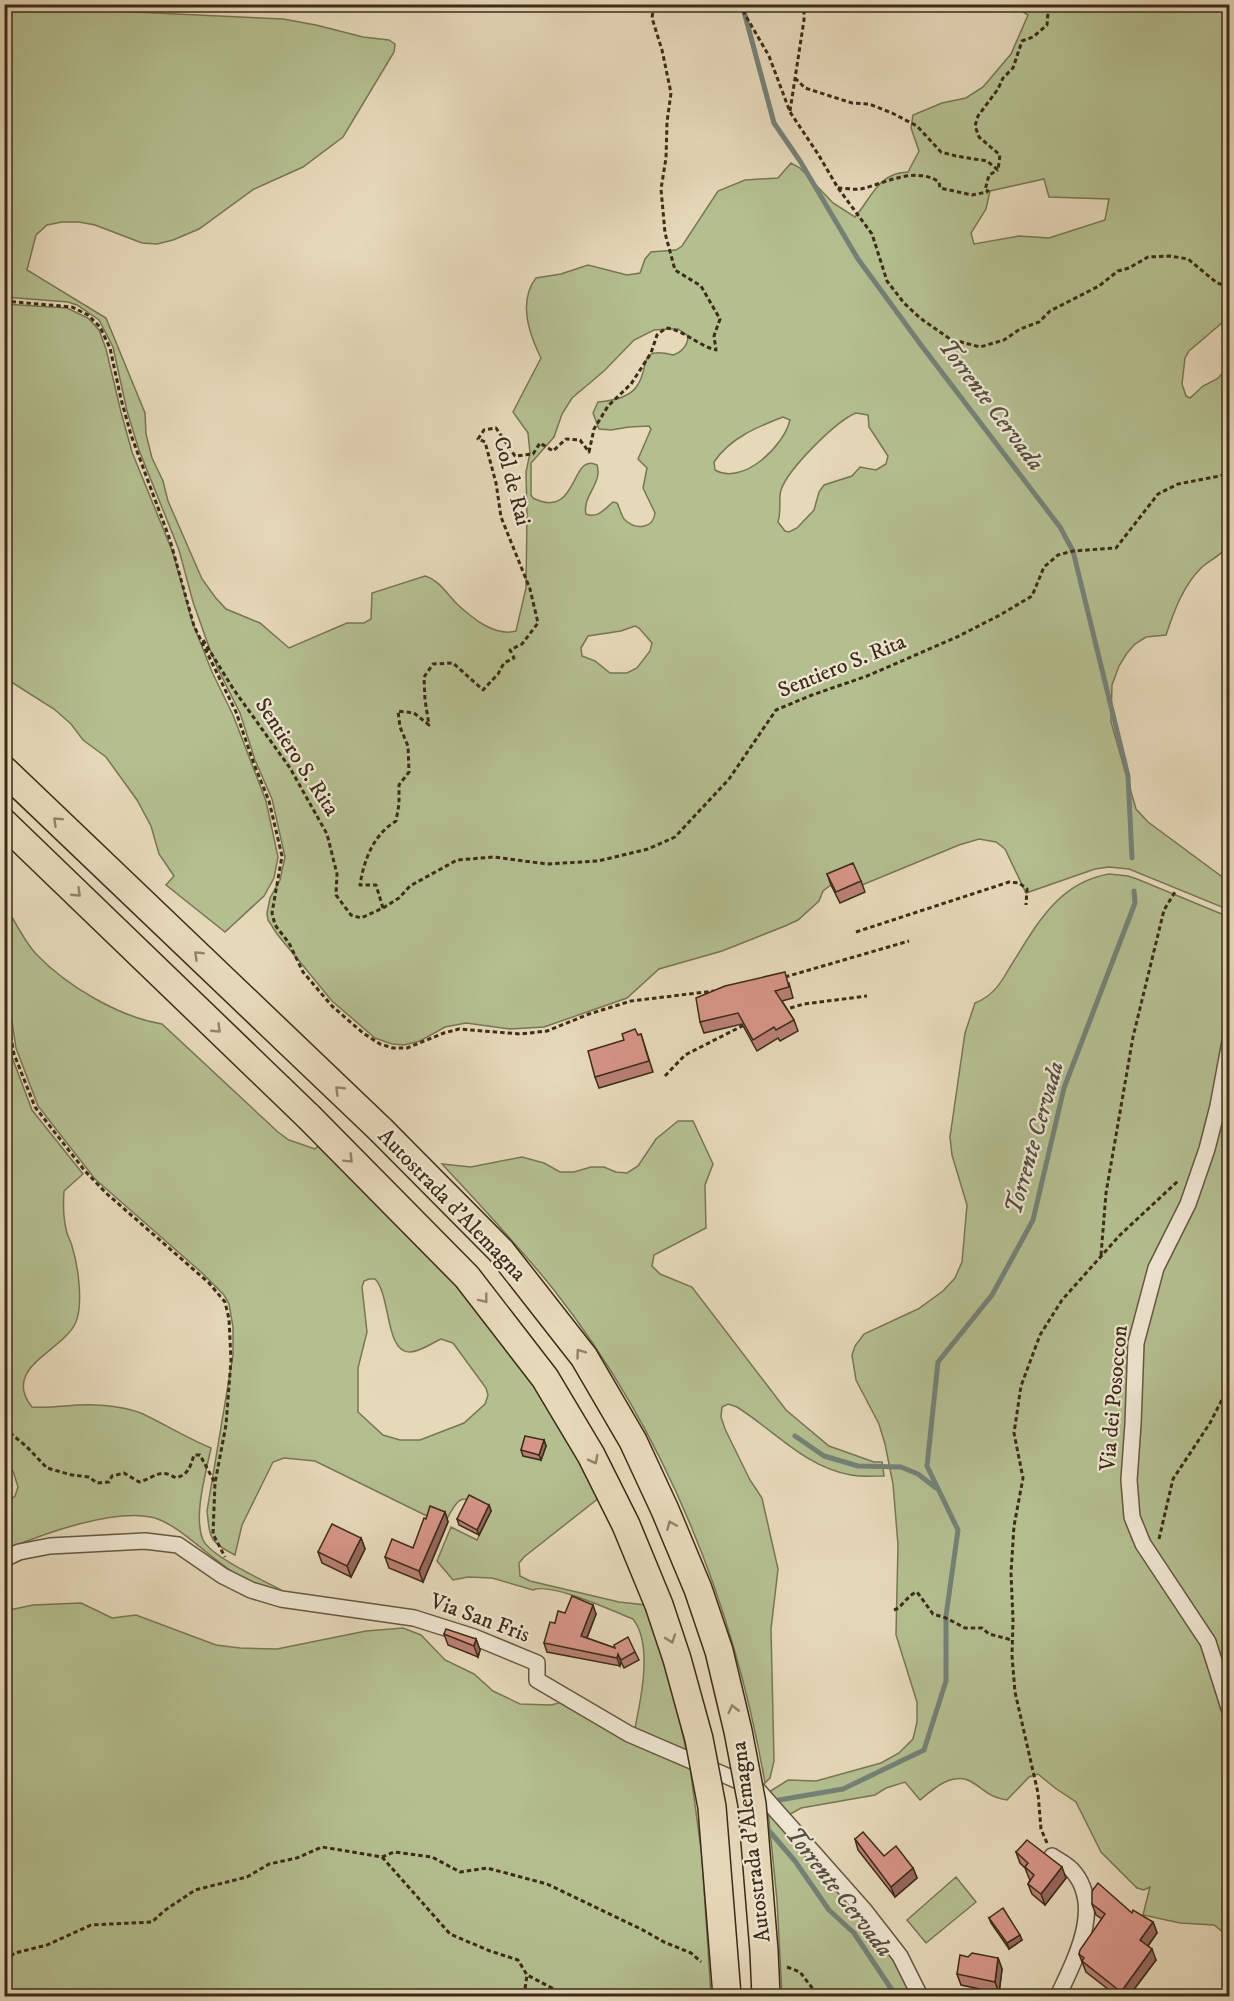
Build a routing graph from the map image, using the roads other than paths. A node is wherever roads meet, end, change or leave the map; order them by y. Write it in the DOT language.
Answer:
graph roads {
  1 [pos="4,771"];
  2 [pos="4,823"];
  3 [pos="1230,1042"];
  4 [pos="4,1559"];
  5 [pos="1230,1711"];
  6 [pos="1052,1856"];
  7 [pos="727,1996"];
  8 [pos="766,1996"];
  9 [pos="920,1996"];
  10 [pos="1058,1996"];
  8 -- 1 [label="highway, Autostrada d'Alemagna, one-way, bridge"];
  2 -- 7 [label="highway, Autostrada d'Alemagna, one-way, bridge"];
  3 -- 5 [label="street, Via dei Posoccon"];
  4 -- 9 [label="street, Via San Fris"];
  6 -- 10 [label="street"];
}
